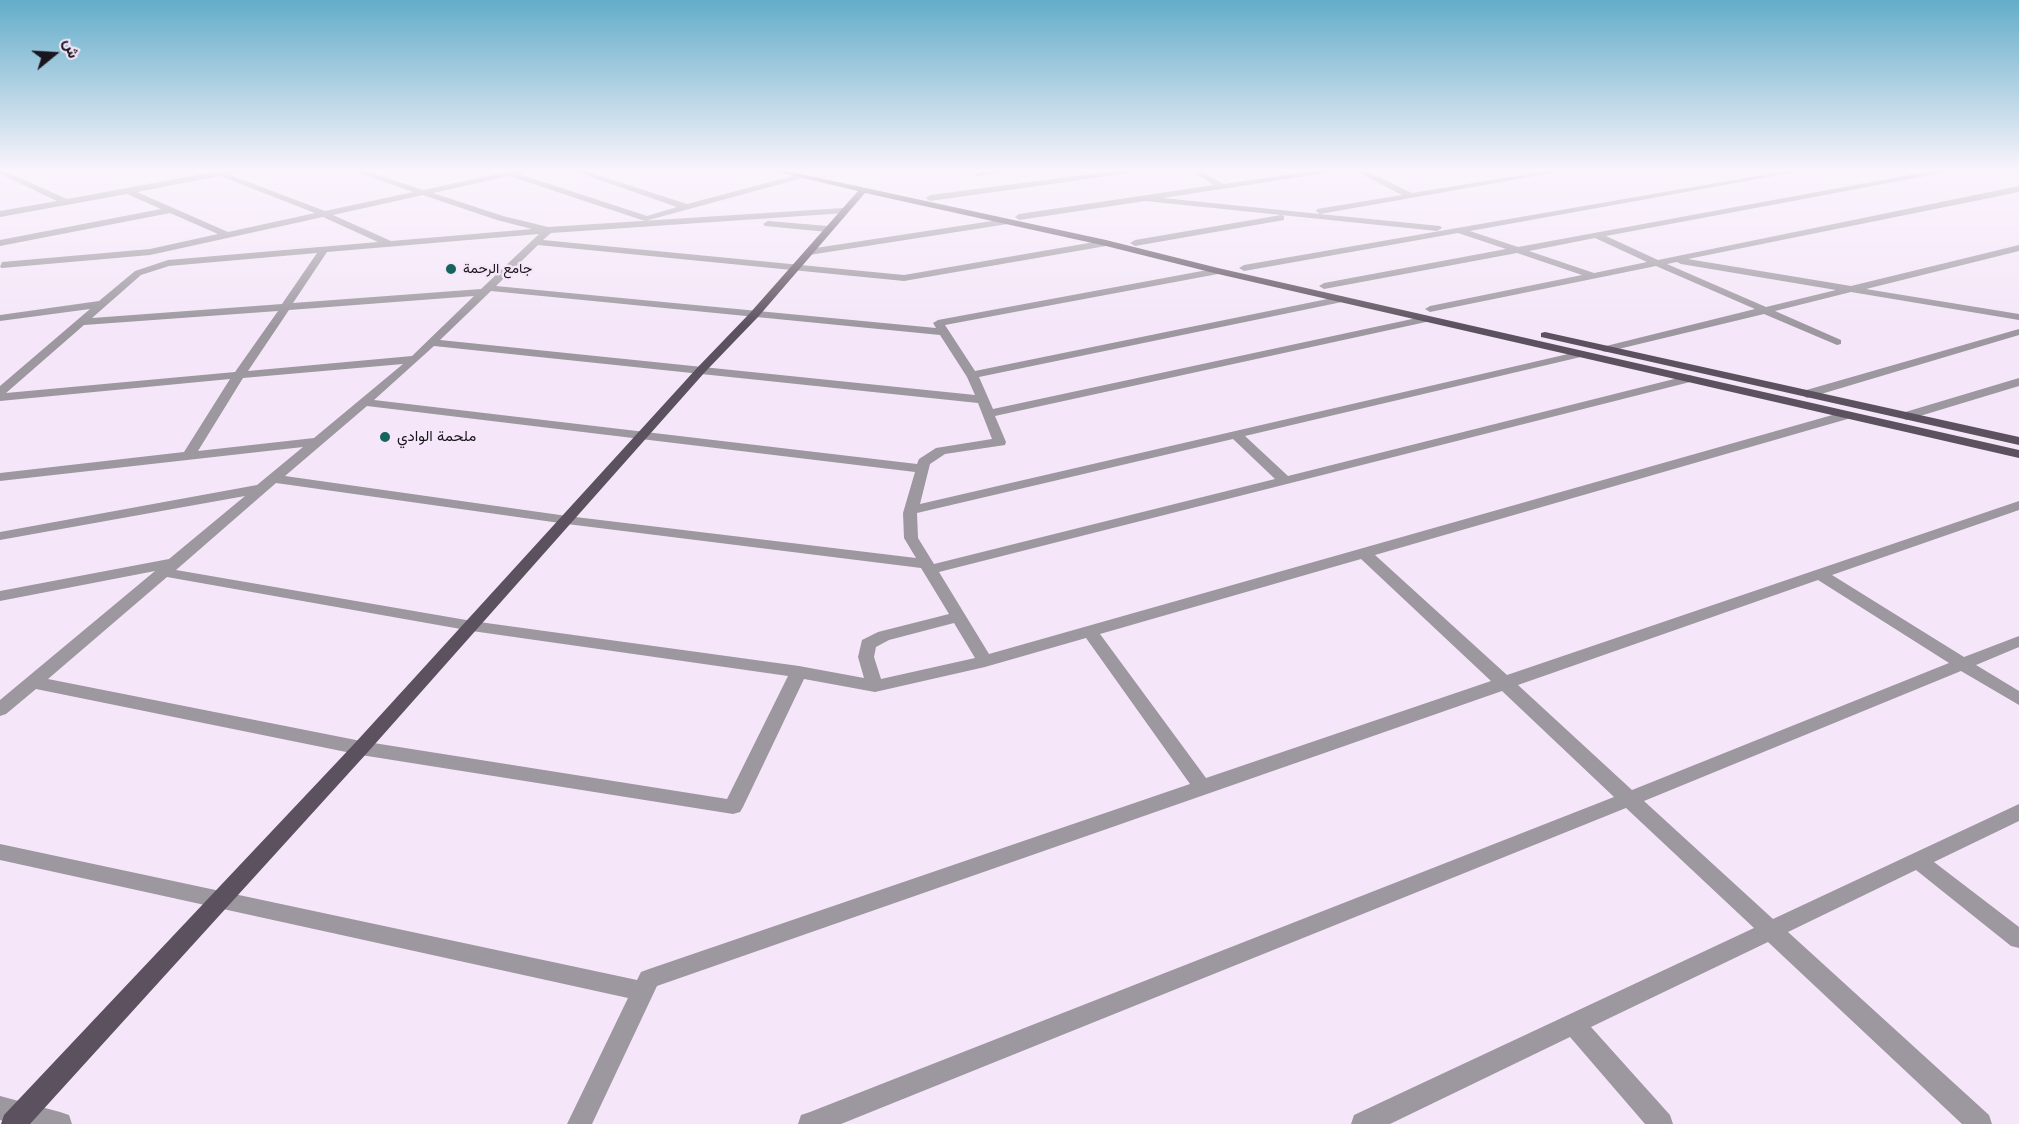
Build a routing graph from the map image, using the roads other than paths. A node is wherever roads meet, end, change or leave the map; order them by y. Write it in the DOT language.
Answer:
graph roads {
  1 [pos="130,221"];
  2 [pos="196,221"];
  3 [pos="287,221"];
  4 [pos="341,221"];
  5 [pos="514,221"];
  6 [pos="632,221"];
  7 [pos="681,221"];
  8 [pos="744,221"];
  9 [pos="834,221"];
  10 [pos="1035,221"];
  11 [pos="1262,221"];
  12 [pos="1368,221"];
  13 [pos="1506,221"];
  14 [pos="1675,221"];
  15 [pos="1860,221"];
  16 [pos="1005,222"];
  17 [pos="614,226"];
  18 [pos="828,229"];
  19 [pos="548,230"];
  20 [pos="1457,230"];
  21 [pos="225,234"];
  22 [pos="1598,236"];
  23 [pos="536,242"];
  24 [pos="0,243"];
  25 [pos="1106,243"];
  26 [pos="1135,243"];
  27 [pos="391,244"];
  28 [pos="2019,248"];
  29 [pos="324,250"];
  30 [pos="1518,251"];
  31 [pos="809,252"];
  32 [pos="8,256"];
  33 [pos="1672,260"];
  34 [pos="1658,262"];
  35 [pos="796,267"];
  36 [pos="1244,268"];
  37 [pos="1218,271"];
  38 [pos="1593,276"];
  39 [pos="1324,286"];
  40 [pos="1849,289"];
  41 [pos="488,290"];
  42 [pos="1342,299"];
  43 [pos="102,304"];
  44 [pos="287,307"];
  45 [pos="1765,310"];
  46 [pos="1428,314"];
  47 [pos="754,315"];
  48 [pos="2019,317"];
  49 [pos="0,318"];
  50 [pos="81,322"];
  51 [pos="944,332"];
  52 [pos="2019,332"];
  53 [pos="1837,342"];
  54 [pos="433,343"];
  55 [pos="1606,349"];
  56 [pos="1581,354"];
  57 [pos="415,359"];
  58 [pos="701,370"];
  59 [pos="239,375"];
  60 [pos="972,375"];
  61 [pos="1690,379"];
  62 [pos="2019,382"];
  63 [pos="0,394"];
  64 [pos="1807,394"];
  65 [pos="983,400"];
  66 [pos="364,402"];
  67 [pos="988,414"];
  68 [pos="1847,415"];
  69 [pos="1906,416"];
  70 [pos="1235,435"];
  71 [pos="642,437"];
  72 [pos="318,441"];
  73 [pos="2019,441"];
  74 [pos="2019,454"];
  75 [pos="188,458"];
  76 [pos="922,469"];
  77 [pos="0,477"];
  78 [pos="274,479"];
  79 [pos="1285,481"];
  80 [pos="262,488"];
  81 [pos="2019,505"];
  82 [pos="911,510"];
  83 [pos="567,520"];
  84 [pos="0,536"];
  85 [pos="1364,553"];
  86 [pos="169,567"];
  87 [pos="928,567"];
  88 [pos="1819,574"];
  89 [pos="0,596"];
  90 [pos="959,617"];
  91 [pos="472,626"];
  92 [pos="1089,631"];
  93 [pos="2019,641"];
  94 [pos="984,661"];
  95 [pos="1963,664"];
  96 [pos="799,672"];
  97 [pos="33,682"];
  98 [pos="1504,682"];
  99 [pos="875,686"];
  100 [pos="2019,699"];
  101 [pos="0,710"];
  102 [pos="361,748"];
  103 [pos="1202,787"];
  104 [pos="1629,800"];
  105 [pos="2019,812"];
  106 [pos="0,852"];
  107 [pos="1917,860"];
  108 [pos="221,898"];
  109 [pos="1769,930"];
  110 [pos="2019,939"];
  111 [pos="643,992"];
  112 [pos="1573,1024"];
  113 [pos="12,1116"];
  114 [pos="60,1124"];
  115 [pos="579,1124"];
  116 [pos="810,1124"];
  117 [pos="1364,1124"];
  118 [pos="1661,1124"];
  119 [pos="1980,1124"];
  1 -- 32 [label="street"];
  2 -- 21 [label="street"];
  3 -- 21 [label="street"];
  4 -- 27 [label="street"];
  5 -- 19 [label="street"];
  6 -- 17 [label="street"];
  7 -- 17 [label="street"];
  8 -- 18 [label="street"];
  9 -- 18 [label="main road"];
  10 -- 26 [label="main road"];
  11 -- 26 [label="street"];
  12 -- 20 [label="street"];
  13 -- 20 [label="street"];
  14 -- 22 [label="street"];
  15 -- 33 [label="street"];
  16 -- 25 [label="main road"];
  16 -- 31 [label="street"];
  17 -- 19 [label="street"];
  18 -- 31 [label="main road"];
  19 -- 23 [label="street"];
  19 -- 27 [label="street"];
  20 -- 30 [label="street"];
  20 -- 36 [label="street"];
  21 -- 32 [label="street"];
  22 -- 30 [label="street"];
  22 -- 34 [label="street"];
  23 -- 35 [label="street"];
  23 -- 41 [label="street"];
  24 -- 32 [label="street"];
  25 -- 35 [label="street"];
  25 -- 37 [label="main road"];
  26 -- 36 [label="main road"];
  27 -- 29 [label="street"];
  28 -- 40 [label="street"];
  29 -- 43 [label="street"];
  29 -- 44 [label="street"];
  30 -- 38 [label="street"];
  30 -- 39 [label="street"];
  31 -- 35 [label="main road"];
  33 -- 34 [label="street"];
  33 -- 40 [label="street"];
  34 -- 38 [label="street"];
  34 -- 45 [label="street"];
  35 -- 47 [label="main road"];
  36 -- 39 [label="main road"];
  37 -- 42 [label="main road"];
  37 -- 51 [label="street"];
  38 -- 46 [label="street"];
  39 -- 46 [label="main road"];
  40 -- 45 [label="street"];
  40 -- 48 [label="street"];
  41 -- 44 [label="street"];
  41 -- 47 [label="street"];
  41 -- 54 [label="street"];
  42 -- 46 [label="main road"];
  42 -- 60 [label="street"];
  43 -- 49 [label="street"];
  43 -- 50 [label="street"];
  44 -- 50 [label="street"];
  44 -- 59 [label="street"];
  45 -- 53 [label="street"];
  45 -- 55 [label="street"];
  46 -- 55 [label="main road"];
  46 -- 56 [label="main road"];
  46 -- 67 [label="street"];
  47 -- 51 [label="street"];
  47 -- 58 [label="main road"];
  50 -- 63 [label="street"];
  51 -- 60 [label="street"];
  52 -- 64 [label="street"];
  54 -- 57 [label="street"];
  54 -- 58 [label="street"];
  55 -- 64 [label="main road"];
  56 -- 61 [label="main road"];
  56 -- 70 [label="street"];
  57 -- 59 [label="street"];
  57 -- 66 [label="street"];
  58 -- 65 [label="street"];
  58 -- 71 [label="main road"];
  59 -- 63 [label="street"];
  59 -- 75 [label="street"];
  60 -- 65 [label="street"];
  61 -- 68 [label="main road"];
  61 -- 79 [label="street"];
  62 -- 69 [label="street"];
  64 -- 69 [label="main road"];
  65 -- 67 [label="street"];
  66 -- 71 [label="street"];
  66 -- 72 [label="street"];
  67 -- 76 [label="street"];
  68 -- 74 [label="main road"];
  68 -- 85 [label="street"];
  69 -- 73 [label="main road"];
  70 -- 79 [label="street"];
  70 -- 82 [label="street"];
  71 -- 76 [label="street"];
  71 -- 83 [label="main road"];
  72 -- 75 [label="street"];
  72 -- 78 [label="street"];
  75 -- 77 [label="street"];
  76 -- 82 [label="street"];
  78 -- 80 [label="street"];
  78 -- 83 [label="street"];
  79 -- 87 [label="street"];
  80 -- 84 [label="street"];
  80 -- 86 [label="street"];
  81 -- 88 [label="street"];
  82 -- 87 [label="street"];
  83 -- 87 [label="street"];
  83 -- 91 [label="main road"];
  85 -- 92 [label="street"];
  85 -- 98 [label="street"];
  86 -- 89 [label="street"];
  86 -- 91 [label="street"];
  86 -- 97 [label="street"];
  87 -- 90 [label="street"];
  88 -- 95 [label="street"];
  88 -- 98 [label="street"];
  90 -- 94 [label="street"];
  90 -- 99 [label="street"];
  91 -- 96 [label="street"];
  91 -- 102 [label="main road"];
  92 -- 94 [label="street"];
  92 -- 103 [label="street"];
  93 -- 95 [label="street"];
  94 -- 99 [label="street"];
  95 -- 100 [label="street"];
  95 -- 104 [label="street"];
  96 -- 99 [label="street"];
  96 -- 102 [label="street"];
  97 -- 101 [label="street"];
  97 -- 102 [label="street"];
  98 -- 103 [label="street"];
  98 -- 104 [label="street"];
  102 -- 108 [label="main road"];
  103 -- 111 [label="street"];
  104 -- 109 [label="street"];
  104 -- 116 [label="street"];
  105 -- 107 [label="street"];
  106 -- 108 [label="street"];
  107 -- 109 [label="street"];
  107 -- 110 [label="street"];
  108 -- 111 [label="street"];
  108 -- 113 [label="main road"];
  109 -- 112 [label="street"];
  109 -- 119 [label="street"];
  111 -- 115 [label="street"];
  112 -- 117 [label="street"];
  112 -- 118 [label="street"];
  113 -- 114 [label="street"];
}
